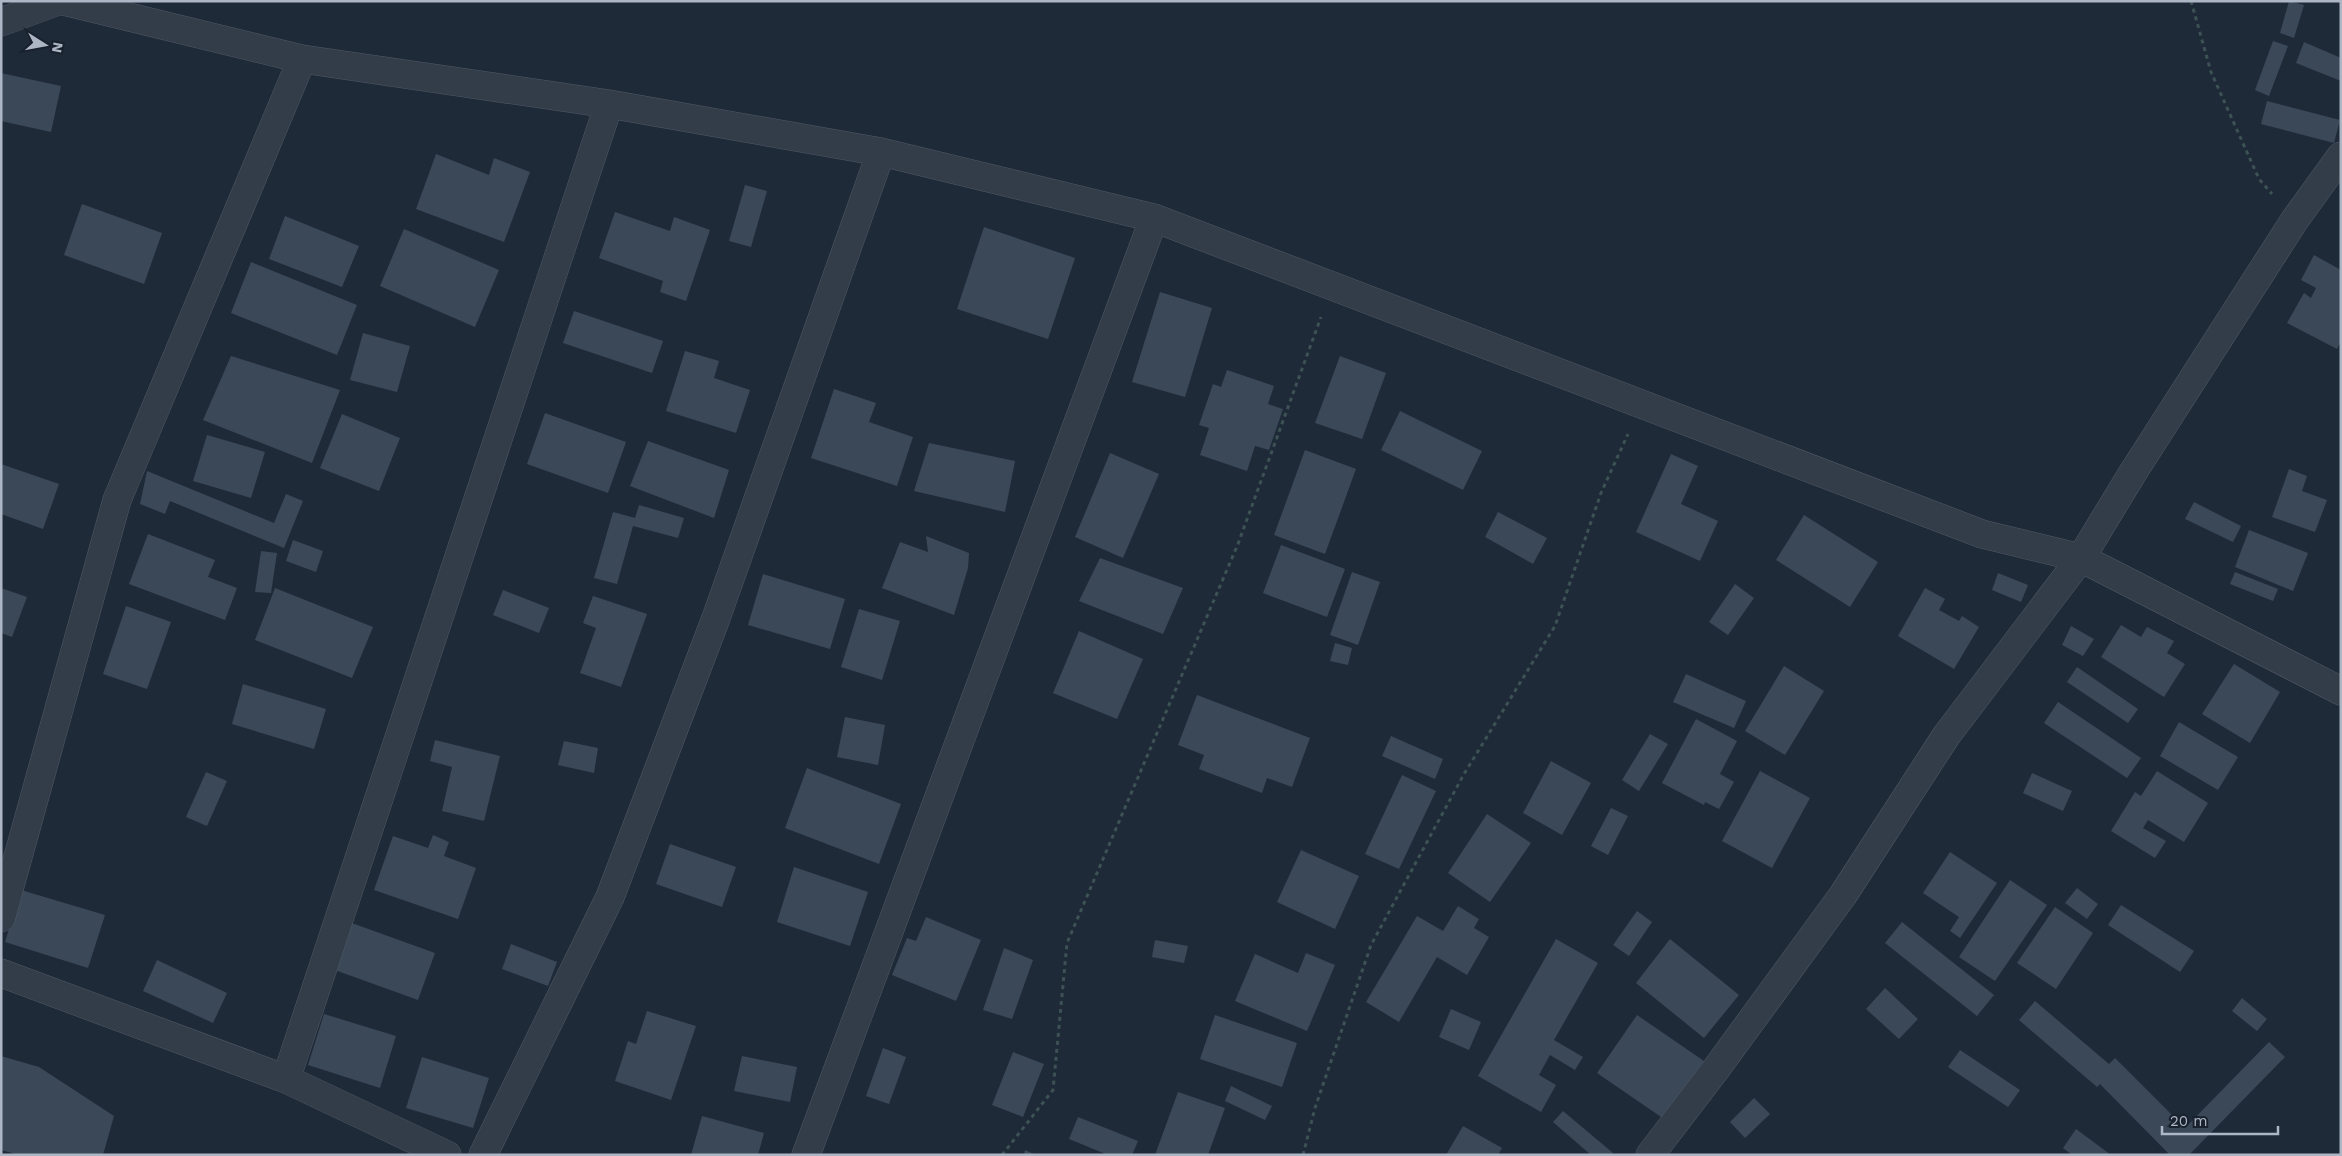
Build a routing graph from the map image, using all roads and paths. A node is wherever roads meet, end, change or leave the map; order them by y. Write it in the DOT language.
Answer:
graph roads {
  1 [pos="58,1"];
  2 [pos="63,1"];
  3 [pos="2191,1"];
  4 [pos="1,22"];
  5 [pos="302,59"];
  6 [pos="609,104"];
  7 [pos="881,152"];
  8 [pos="2341,156"];
  9 [pos="1154,218"];
  10 [pos="2294,221"];
  11 [pos="1333,286"];
  12 [pos="1643,404"];
  13 [pos="2081,558"];
  14 [pos="2341,691"];
  15 [pos="1,918"];
  16 [pos="1,973"];
  17 [pos="286,1079"];
  18 [pos="447,1155"];
  19 [pos="483,1155"];
  20 [pos="806,1155"];
  21 [pos="1002,1155"];
  22 [pos="1303,1155"];
  23 [pos="1650,1155"];
  1 -- 4 [label="street"];
  2 -- 5 [label="street"];
  3 -- 10 [label="path"];
  5 -- 6 [label="street"];
  5 -- 15 [label="street"];
  6 -- 7 [label="street"];
  6 -- 17 [label="street"];
  7 -- 9 [label="street"];
  7 -- 19 [label="street"];
  8 -- 10 [label="street"];
  9 -- 11 [label="street"];
  9 -- 20 [label="street"];
  10 -- 13 [label="street"];
  11 -- 12 [label="street"];
  11 -- 21 [label="path"];
  12 -- 13 [label="street"];
  12 -- 22 [label="path"];
  13 -- 14 [label="street"];
  13 -- 23 [label="street"];
  16 -- 17 [label="street"];
  17 -- 18 [label="street"];
}
